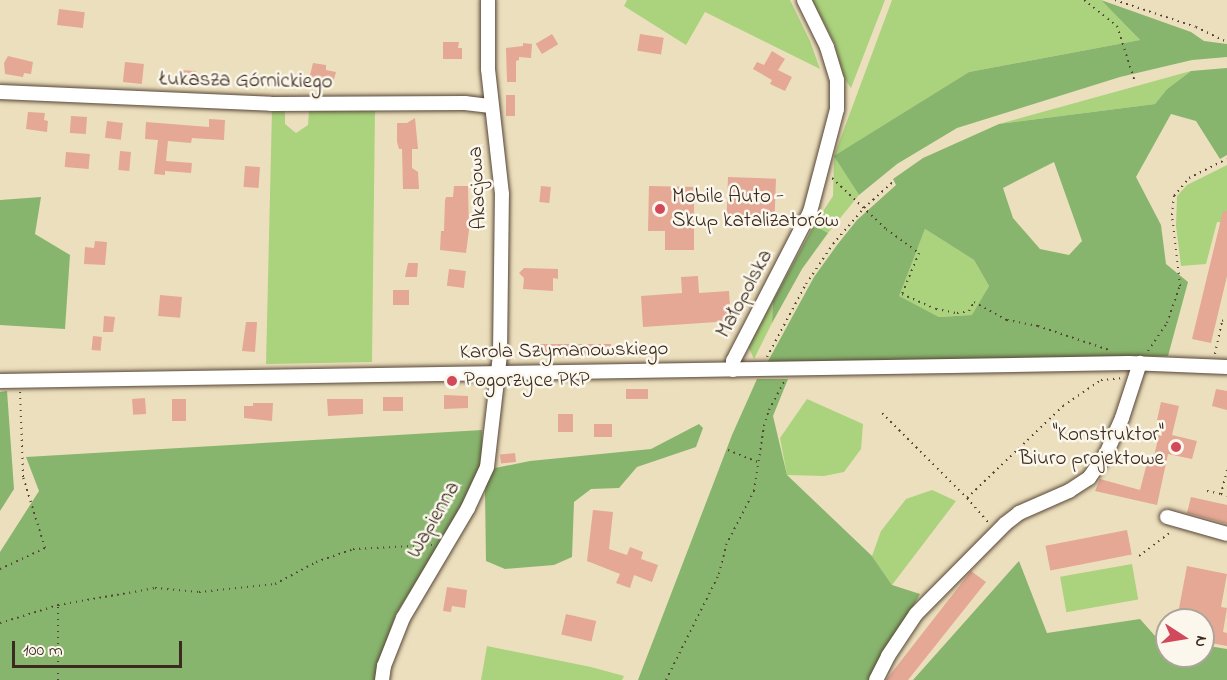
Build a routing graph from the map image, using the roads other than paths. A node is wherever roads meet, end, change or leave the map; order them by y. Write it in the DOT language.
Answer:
graph roads {
  1 [pos="488,0"];
  2 [pos="804,0"];
  3 [pos="0,92"];
  4 [pos="491,106"];
  5 [pos="1135,367"];
  6 [pos="1227,367"];
  7 [pos="733,370"];
  8 [pos="496,373"];
  9 [pos="0,381"];
  10 [pos="1167,518"];
  11 [pos="1227,534"];
  12 [pos="382,680"];
  13 [pos="876,680"];
  1 -- 4 [label="street, Akacjowa"];
  2 -- 7 [label="street, Małopolska"];
  3 -- 4 [label="street, Łukasza Górnickiego"];
  4 -- 8 [label="street, Akacjowa"];
  5 -- 6 [label="street, Karola Szymanowskiego"];
  5 -- 7 [label="street, Karola Szymanowskiego"];
  5 -- 13 [label="street"];
  7 -- 8 [label="street, Karola Szymanowskiego"];
  8 -- 9 [label="street, Karola Szymanowskiego"];
  8 -- 12 [label="street, Wapienna"];
  10 -- 11 [label="street"];
}
